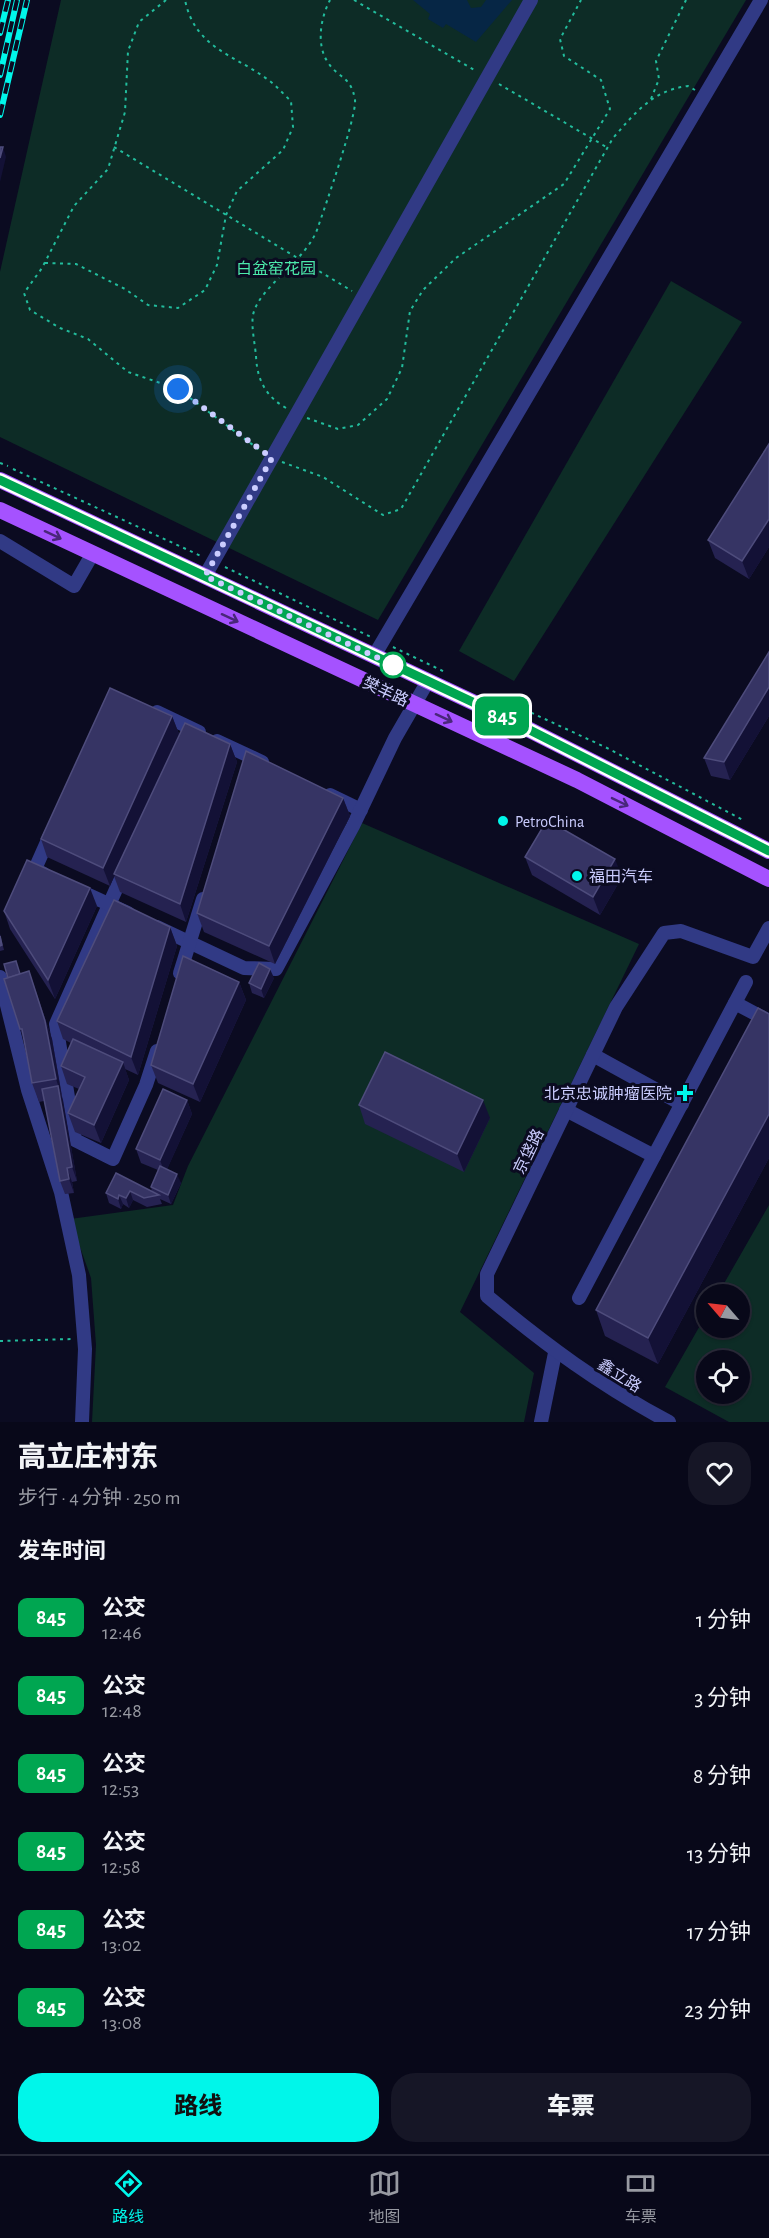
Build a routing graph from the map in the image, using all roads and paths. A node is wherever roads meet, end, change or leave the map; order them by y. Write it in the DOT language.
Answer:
graph roads {
  1 [pos="166,0"];
  2 [pos="185,0"];
  3 [pos="531,0"];
  4 [pos="686,0"];
  5 [pos="761,0"];
  6 [pos="704,97"];
  7 [pos="651,99"];
  8 [pos="114,147"];
  9 [pos="226,215"];
  10 [pos="45,263"];
  11 [pos="362,298"];
  12 [pos="272,458"];
  13 [pos="0,480"];
  14 [pos="0,510"];
  15 [pos="0,541"];
  16 [pos="93,554"];
  17 [pos="205,576"];
  18 [pos="374,656"];
  19 [pos="428,681"];
  20 [pos="414,704"];
  21 [pos="142,705"];
  22 [pos="278,770"];
  23 [pos="319,790"];
  24 [pos="361,810"];
  25 [pos="59,816"];
  26 [pos="769,851"];
  27 [pos="132,852"];
  28 [pos="769,879"];
  29 [pos="206,887"];
  30 [pos="109,904"];
  31 [pos="769,928"];
  32 [pos="190,942"];
  33 [pos="0,977"];
  34 [pos="746,982"];
  35 [pos="176,986"];
  36 [pos="735,1003"];
  37 [pos="769,1022"];
  38 [pos="160,1041"];
  39 [pos="592,1055"];
  40 [pos="682,1104"];
  41 [pos="566,1110"];
  42 [pos="654,1156"];
  43 [pos="579,1298"];
  44 [pos="84,1339"];
  45 [pos="0,1341"];
  46 [pos="555,1353"];
  47 [pos="82,1422"];
  48 [pos="541,1422"];
  49 [pos="669,1422"];
  1 -- 8 [label="path"];
  2 -- 9 [label="path"];
  3 -- 11 [label="street"];
  4 -- 7 [label="path"];
  5 -- 6 [label="street"];
  6 -- 7 [label="path"];
  6 -- 18 [label="street"];
  7 -- 12 [label="path"];
  8 -- 9 [label="path"];
  8 -- 10 [label="path"];
  9 -- 10 [label="path"];
  9 -- 11 [label="path"];
  10 -- 12 [label="path"];
  11 -- 12 [label="street"];
  12 -- 17 [label="street"];
  13 -- 17 [label="main road, 樊羊路"];
  14 -- 16 [label="main road, 樊羊路, one-way"];
  15 -- 16 [label="street"];
  16 -- 20 [label="main road, 樊羊路, one-way"];
  17 -- 18 [label="main road, 樊羊路"];
  18 -- 19 [label="main road, 樊羊路"];
  19 -- 20 [label="street"];
  19 -- 26 [label="main road, 樊羊路"];
  20 -- 24 [label="street"];
  20 -- 28 [label="main road, 樊羊路, one-way"];
  21 -- 22 [label="street"];
  23 -- 24 [label="street"];
  24 -- 32 [label="street"];
  25 -- 30 [label="street"];
  27 -- 30 [label="street"];
  29 -- 32 [label="street"];
  30 -- 32 [label="street"];
  30 -- 38 [label="street"];
  31 -- 39 [label="street, 京垡路"];
  32 -- 35 [label="street"];
  33 -- 44 [label="street"];
  34 -- 36 [label="street"];
  36 -- 37 [label="street"];
  36 -- 40 [label="street"];
  39 -- 40 [label="street"];
  39 -- 41 [label="street, 京垡路"];
  40 -- 42 [label="street"];
  41 -- 42 [label="street"];
  41 -- 46 [label="street, 京垡路"];
  42 -- 43 [label="street"];
  44 -- 45 [label="path"];
  44 -- 47 [label="street"];
  46 -- 48 [label="street"];
  46 -- 49 [label="street, 鑫立路"];
}
